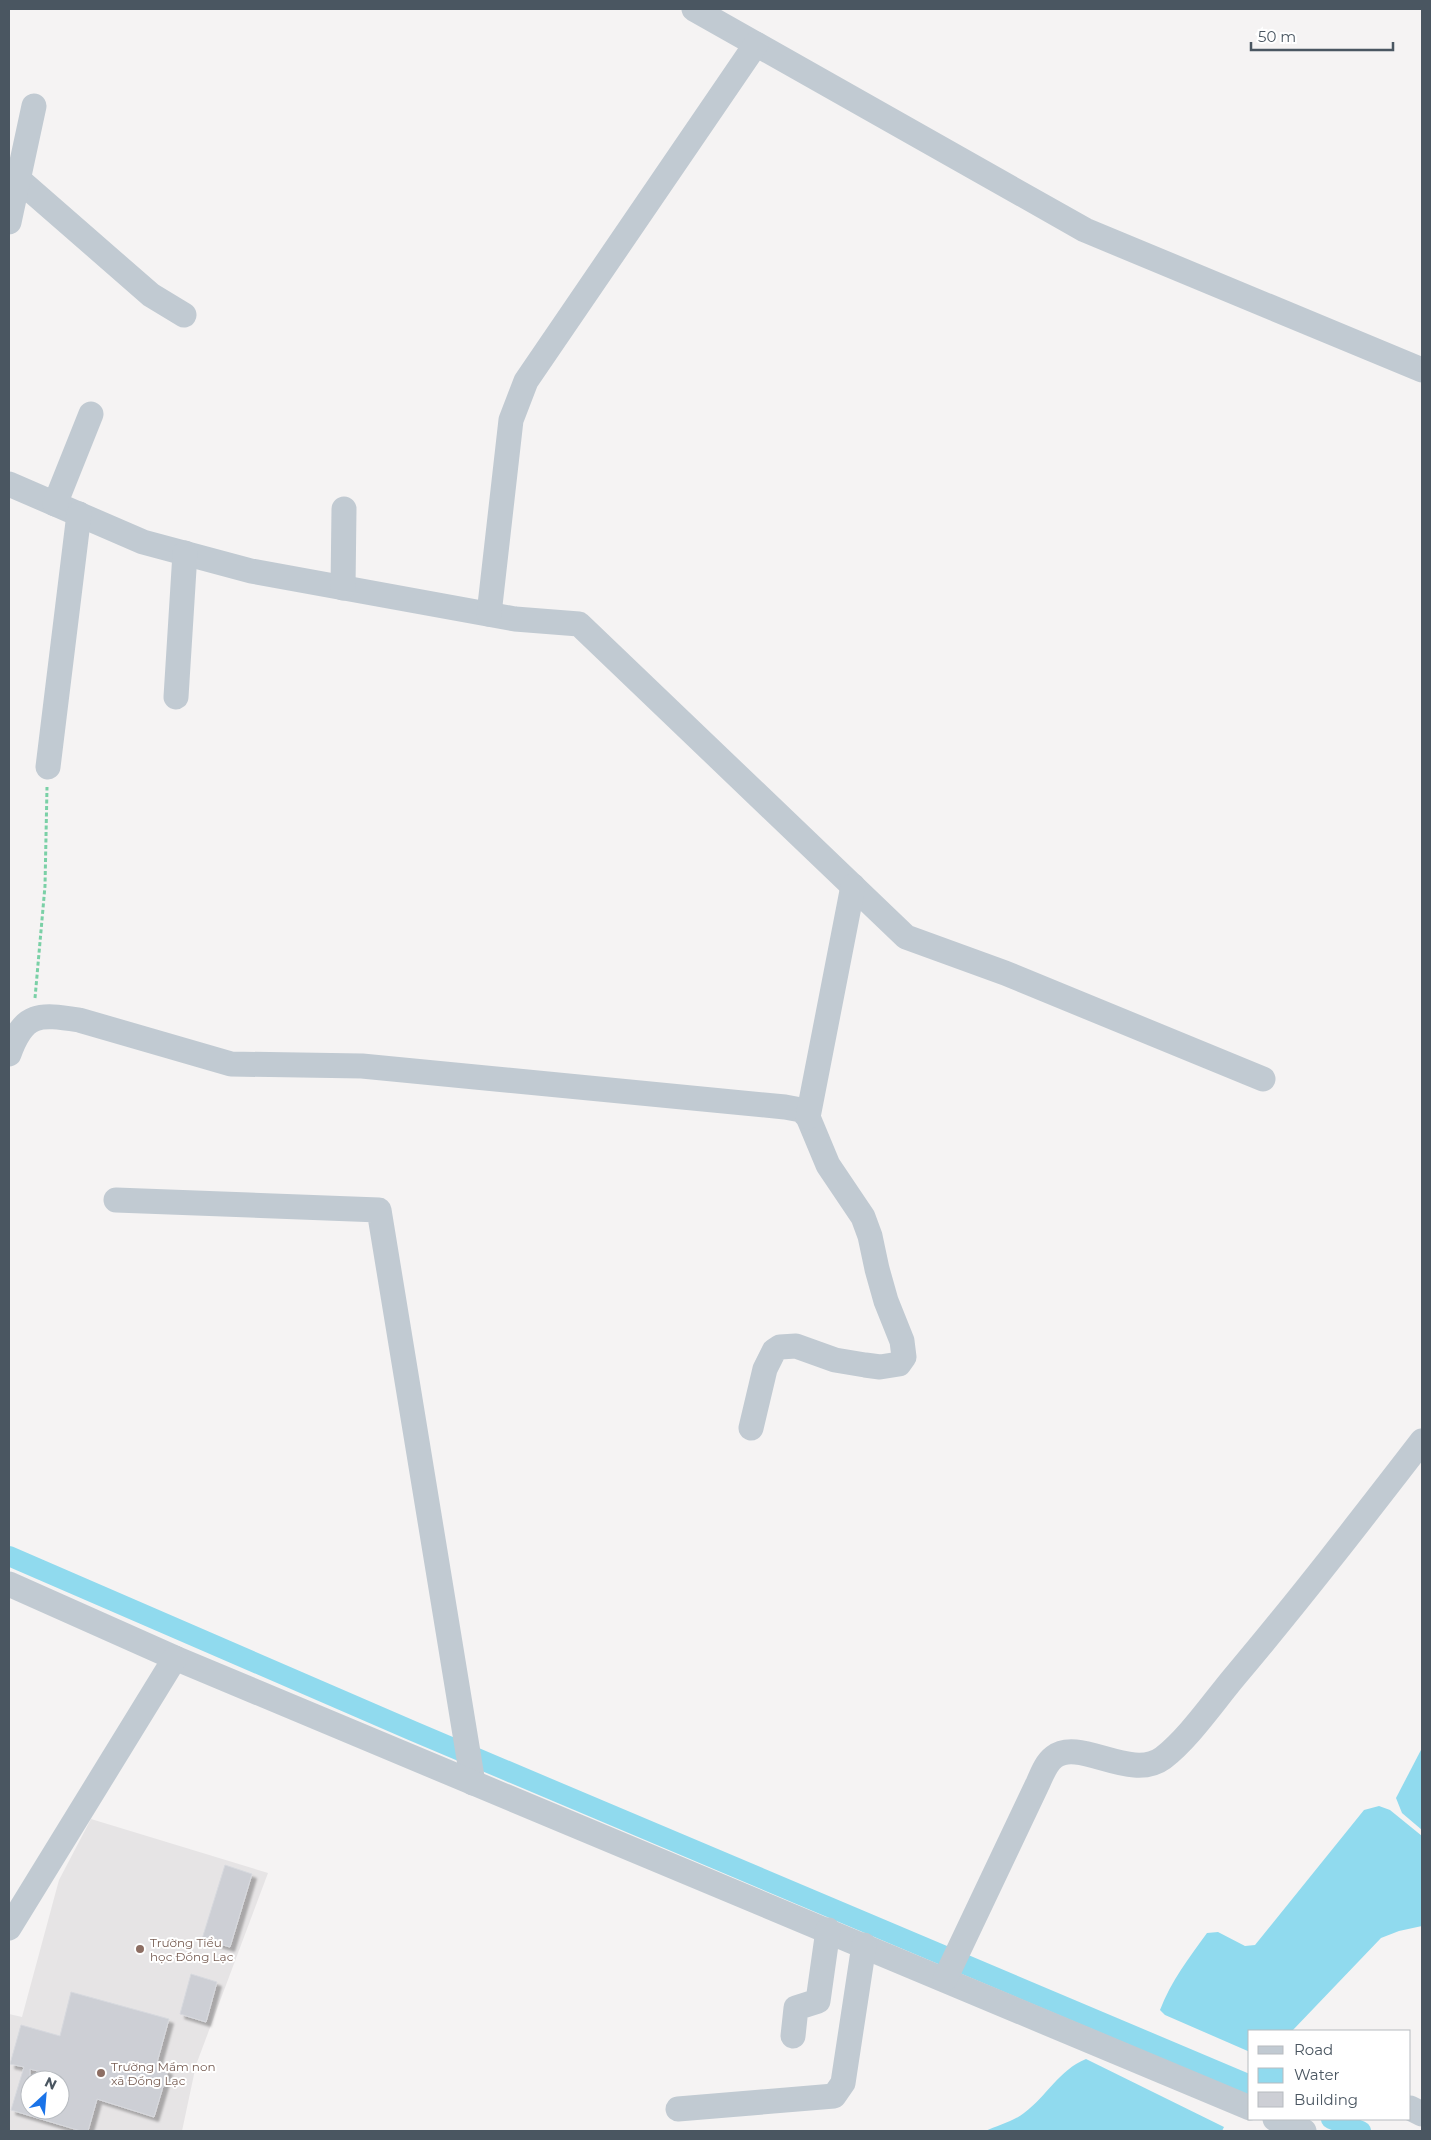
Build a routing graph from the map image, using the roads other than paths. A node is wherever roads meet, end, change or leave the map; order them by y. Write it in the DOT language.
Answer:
graph roads {
  1 [pos="699,10"];
  2 [pos="756,44"];
  3 [pos="34,106"];
  4 [pos="13,179"];
  5 [pos="9,222"];
  6 [pos="184,314"];
  7 [pos="1422,370"];
  8 [pos="91,414"];
  9 [pos="9,484"];
  10 [pos="55,504"];
  11 [pos="344,509"];
  12 [pos="79,514"];
  13 [pos="185,553"];
  14 [pos="343,588"];
  15 [pos="489,614"];
  16 [pos="176,696"];
  17 [pos="48,767"];
  18 [pos="853,886"];
  19 [pos="9,1054"];
  20 [pos="1263,1079"];
  21 [pos="808,1117"];
  22 [pos="116,1200"];
  23 [pos="751,1428"];
  24 [pos="1422,1441"];
  25 [pos="9,1584"];
  26 [pos="174,1658"];
  27 [pos="473,1783"];
  28 [pos="9,1928"];
  29 [pos="828,1930"];
  30 [pos="864,1945"];
  31 [pos="952,1966"];
  32 [pos="793,2036"];
  33 [pos="1248,2107"];
  34 [pos="678,2109"];
  35 [pos="1277,2120"];
  36 [pos="1304,2131"];
  1 -- 2 [label="street"];
  2 -- 7 [label="street"];
  2 -- 15 [label="street"];
  3 -- 4 [label="street"];
  4 -- 5 [label="street"];
  4 -- 6 [label="street"];
  8 -- 10 [label="street"];
  9 -- 10 [label="street"];
  10 -- 12 [label="street"];
  11 -- 14 [label="street"];
  12 -- 13 [label="street"];
  12 -- 17 [label="street"];
  13 -- 14 [label="street"];
  13 -- 16 [label="street"];
  14 -- 15 [label="street"];
  15 -- 18 [label="street"];
  18 -- 20 [label="street"];
  18 -- 21 [label="street"];
  19 -- 21 [label="street"];
  21 -- 23 [label="street"];
  22 -- 27 [label="street"];
  24 -- 31 [label="street"];
  25 -- 26 [label="street"];
  26 -- 27 [label="street"];
  26 -- 28 [label="street"];
  27 -- 29 [label="street"];
  29 -- 30 [label="street"];
  29 -- 32 [label="street"];
  30 -- 31 [label="street"];
  30 -- 34 [label="street"];
  31 -- 33 [label="street"];
  35 -- 36 [label="street"];
}
